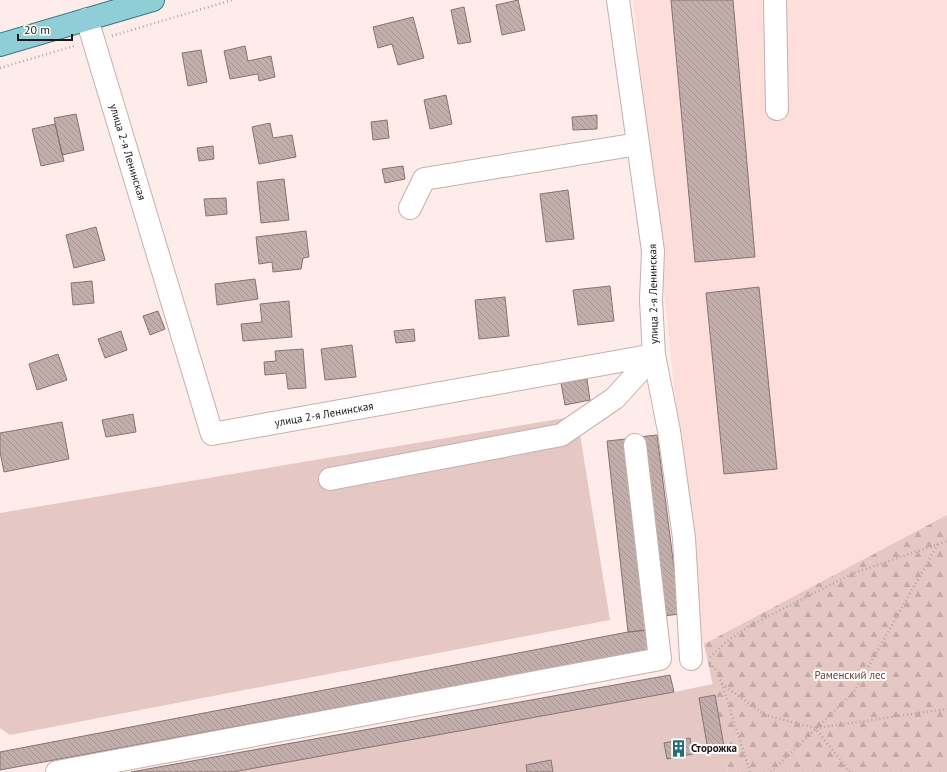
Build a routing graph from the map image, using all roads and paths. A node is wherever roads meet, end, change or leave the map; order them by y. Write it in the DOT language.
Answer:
graph roads {
  1 [pos="152,0"];
  2 [pos="232,0"];
  3 [pos="618,0"];
  4 [pos="775,0"];
  5 [pos="114,5"];
  6 [pos="88,19"];
  7 [pos="95,40"];
  8 [pos="0,45"];
  9 [pos="0,68"];
  10 [pos="776,109"];
  11 [pos="638,144"];
  12 [pos="410,208"];
  13 [pos="654,355"];
  14 [pos="635,446"];
  15 [pos="330,479"];
  16 [pos="947,541"];
  17 [pos="938,544"];
  18 [pos="691,659"];
  19 [pos="722,684"];
  20 [pos="947,709"];
  21 [pos="815,728"];
  22 [pos="57,772"];
  23 [pos="750,772"];
  24 [pos="771,772"];
  25 [pos="850,772"];
  1 -- 5 [label="main road"];
  2 -- 7 [label="path"];
  3 -- 11 [label="street, улица 2-я Ленинская"];
  4 -- 10 [label="street"];
  5 -- 6 [label="main road"];
  6 -- 7 [label="street, улица 2-я Ленинская"];
  6 -- 8 [label="main road"];
  7 -- 9 [label="path"];
  7 -- 13 [label="street, улица 2-я Ленинская"];
  11 -- 12 [label="street"];
  11 -- 13 [label="street, улица 2-я Ленинская"];
  13 -- 15 [label="street"];
  13 -- 18 [label="street"];
  14 -- 22 [label="street"];
  16 -- 17 [label="path"];
  17 -- 19 [label="path"];
  17 -- 21 [label="path"];
  19 -- 21 [label="path"];
  19 -- 23 [label="path"];
  20 -- 21 [label="path"];
  21 -- 24 [label="path"];
  21 -- 25 [label="path"];
}
